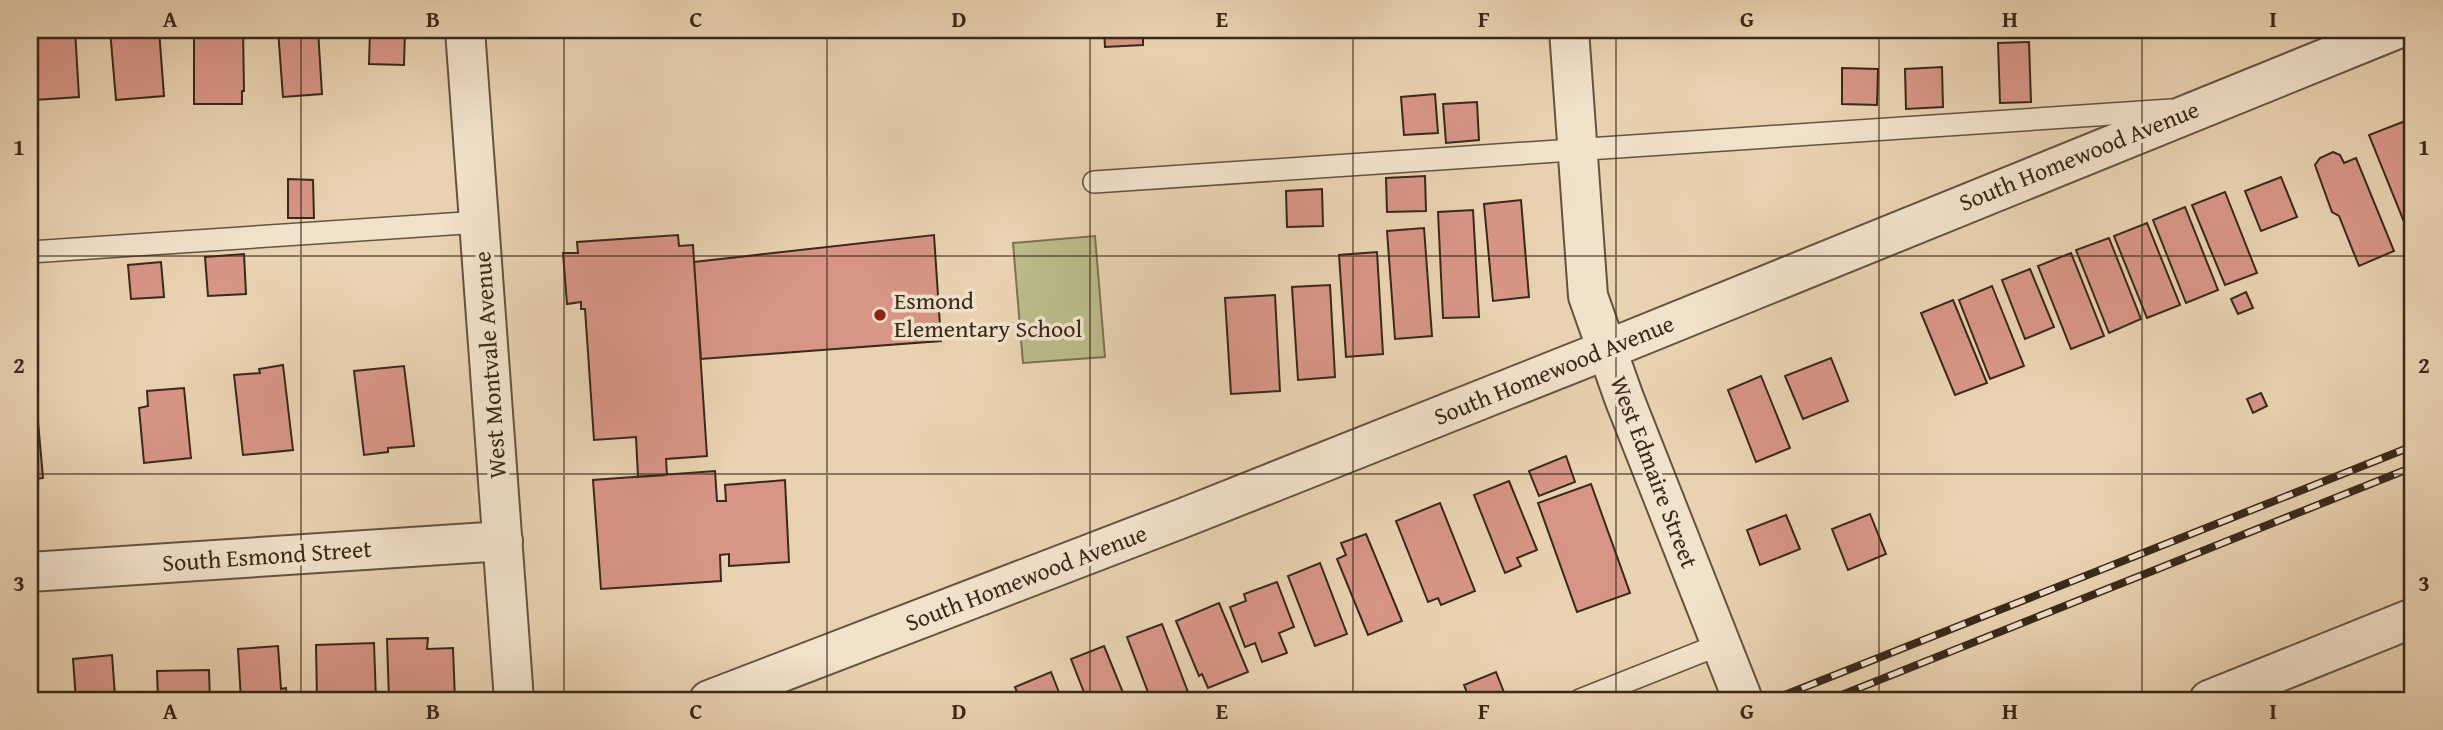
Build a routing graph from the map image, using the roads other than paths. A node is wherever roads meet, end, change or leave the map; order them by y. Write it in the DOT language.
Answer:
graph roads {
  1 [pos="465,30"];
  2 [pos="1569,30"];
  3 [pos="2395,30"];
  4 [pos="2196,108"];
  5 [pos="1577,148"];
  6 [pos="1094,182"];
  7 [pos="480,222"];
  8 [pos="30,251"];
  9 [pos="1606,350"];
  10 [pos="503,541"];
  11 [pos="30,572"];
  12 [pos="2413,618"];
  13 [pos="1721,644"];
  14 [pos="514,700"];
  15 [pos="709,700"];
  16 [pos="1580,700"];
  17 [pos="1743,700"];
  18 [pos="2209,700"];
  1 -- 7 [label="street, West Montvale Avenue"];
  2 -- 5 [label="street, West Edmaire Street"];
  3 -- 4 [label="street, South Homewood Avenue"];
  4 -- 5 [label="lane"];
  4 -- 9 [label="street, South Homewood Avenue"];
  5 -- 6 [label="lane"];
  5 -- 9 [label="street, West Edmaire Street"];
  7 -- 8 [label="lane"];
  7 -- 10 [label="street, West Montvale Avenue"];
  9 -- 13 [label="street, West Edmaire Street"];
  9 -- 15 [label="street, South Homewood Avenue"];
  10 -- 11 [label="street, South Esmond Street"];
  10 -- 14 [label="street, West Montvale Avenue"];
  12 -- 18 [label="street"];
  13 -- 16 [label="lane"];
  13 -- 17 [label="street, West Edmaire Street"];
}
